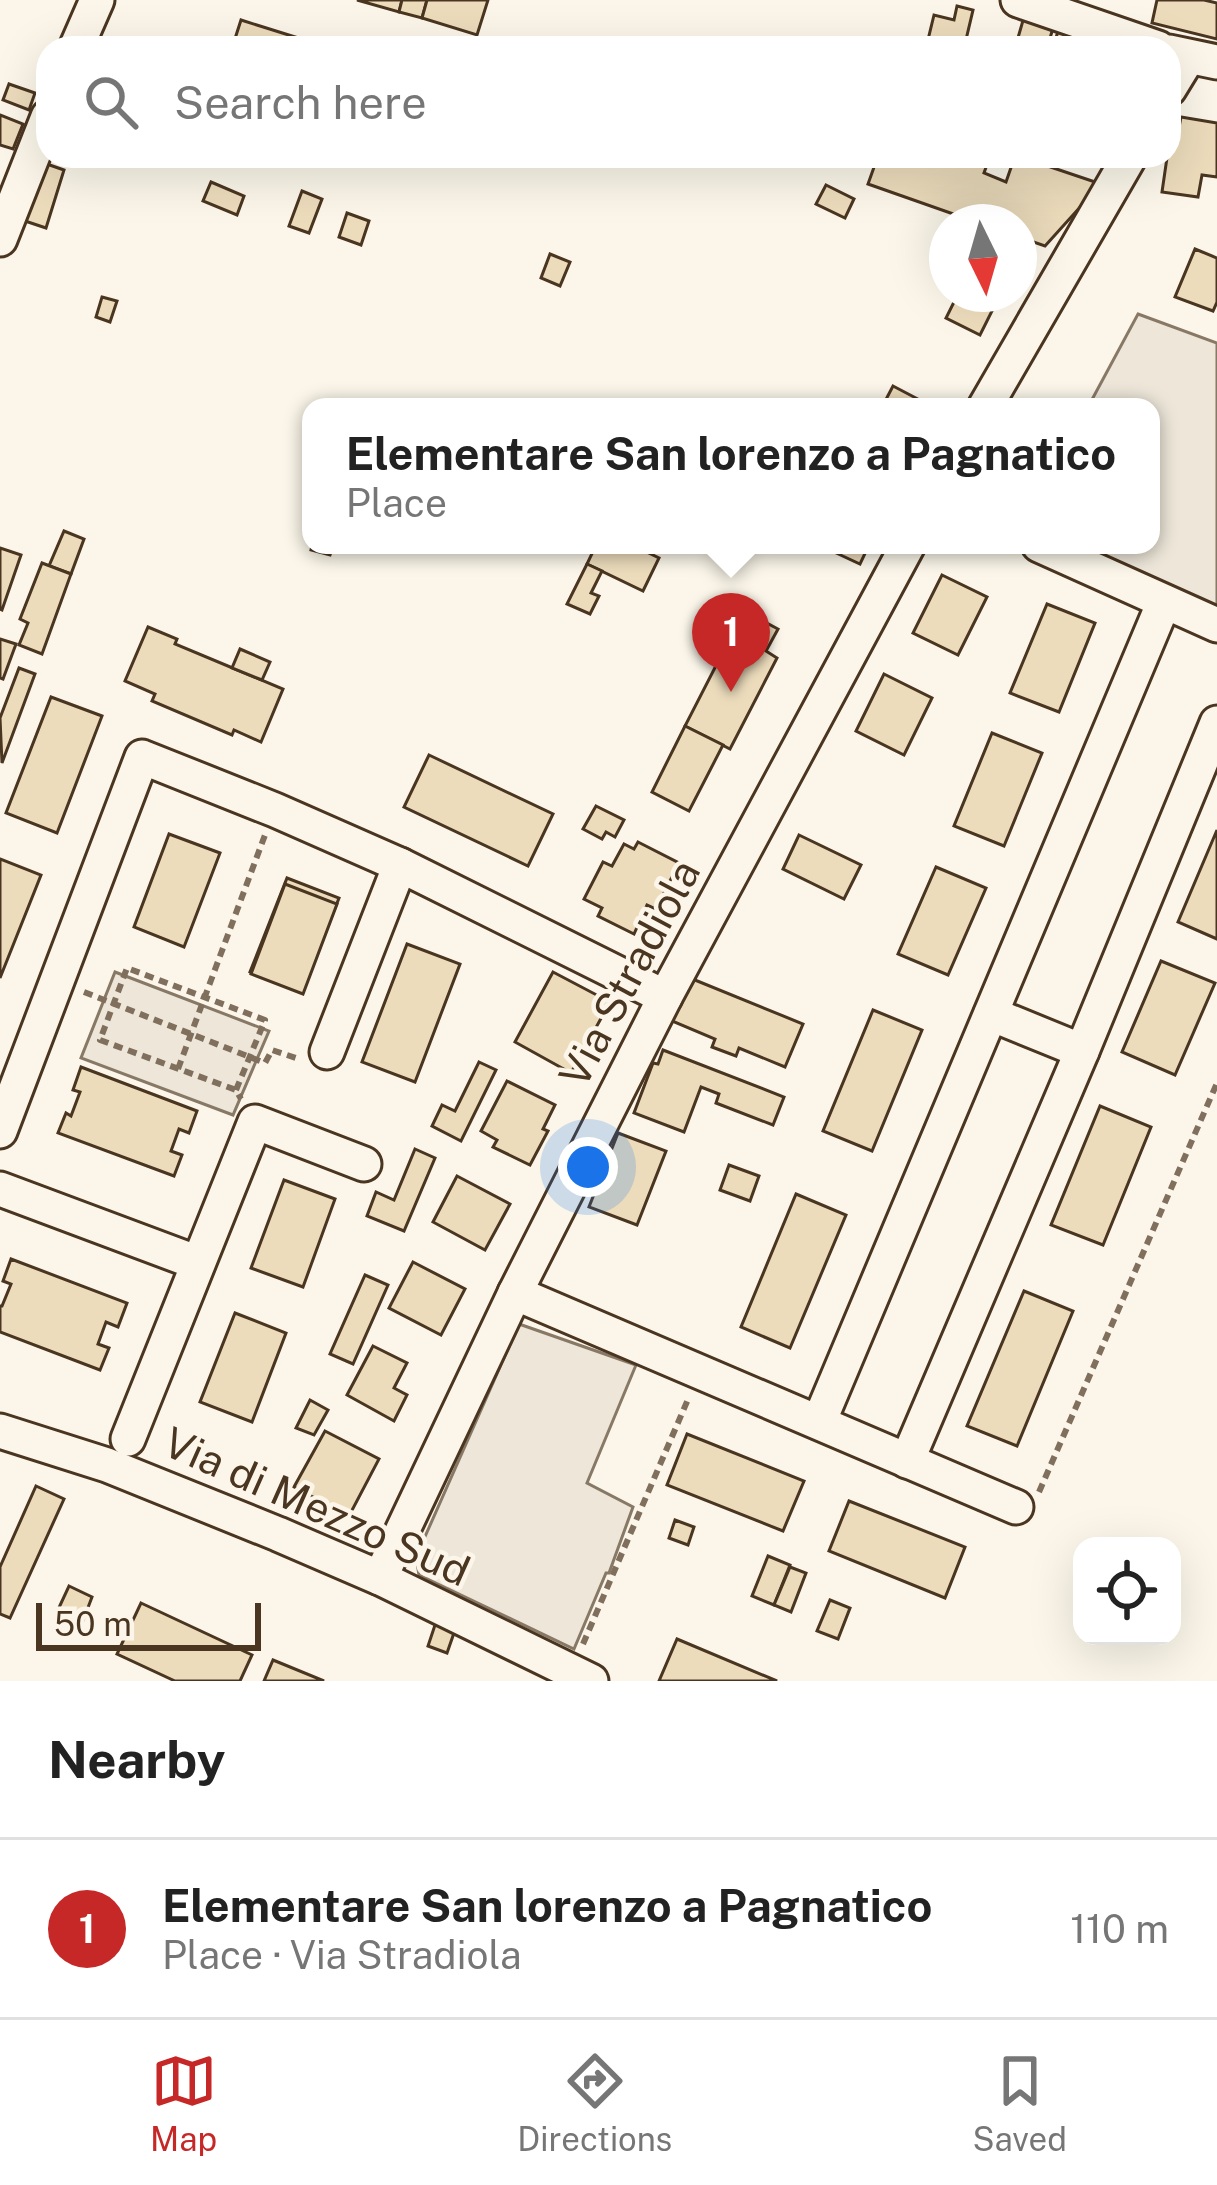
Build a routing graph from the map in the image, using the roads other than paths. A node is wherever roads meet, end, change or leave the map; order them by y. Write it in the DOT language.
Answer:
graph roads {
  1 [pos="97,0"];
  2 [pos="1018,0"];
  3 [pos="81,36"];
  4 [pos="1126,36"];
  5 [pos="36,148"];
  6 [pos="1123,168"];
  7 [pos="0,238"];
  8 [pos="990,398"];
  9 [pos="903,554"];
  10 [pos="1059,554"];
  11 [pos="1164,602"];
  12 [pos="1217,625"];
  13 [pos="1217,723"];
  14 [pos="400,865"];
  15 [pos="665,997"];
  16 [pos="991,1015"];
  17 [pos="327,1052"];
  18 [pos="1082,1052"];
  19 [pos="0,1132"];
  20 [pos="364,1164"];
  21 [pos="0,1189"];
  22 [pos="198,1263"];
  23 [pos="515,1293"];
  24 [pos="819,1422"];
  25 [pos="0,1431"];
  26 [pos="128,1439"];
  27 [pos="907,1461"];
  28 [pos="1016,1507"];
  29 [pos="380,1578"];
  30 [pos="581,1676"];
  1 -- 3 [label="street"];
  2 -- 4 [label="street"];
  5 -- 7 [label="street"];
  6 -- 8 [label="street"];
  9 -- 15 [label="street, Via Stradiola"];
  10 -- 11 [label="street"];
  11 -- 12 [label="street"];
  11 -- 16 [label="street"];
  13 -- 18 [label="street"];
  14 -- 15 [label="street"];
  14 -- 17 [label="street"];
  14 -- 19 [label="street"];
  15 -- 23 [label="street, Via Stradiola"];
  16 -- 18 [label="street"];
  16 -- 24 [label="street"];
  18 -- 27 [label="street"];
  20 -- 22 [label="street"];
  21 -- 22 [label="street"];
  22 -- 26 [label="street"];
  23 -- 24 [label="street"];
  23 -- 29 [label="street, Via Stradiola"];
  24 -- 27 [label="street"];
  25 -- 29 [label="street, Via di Mezzo Sud"];
  27 -- 28 [label="street"];
  29 -- 30 [label="street, Via di Mezzo Sud"];
}
